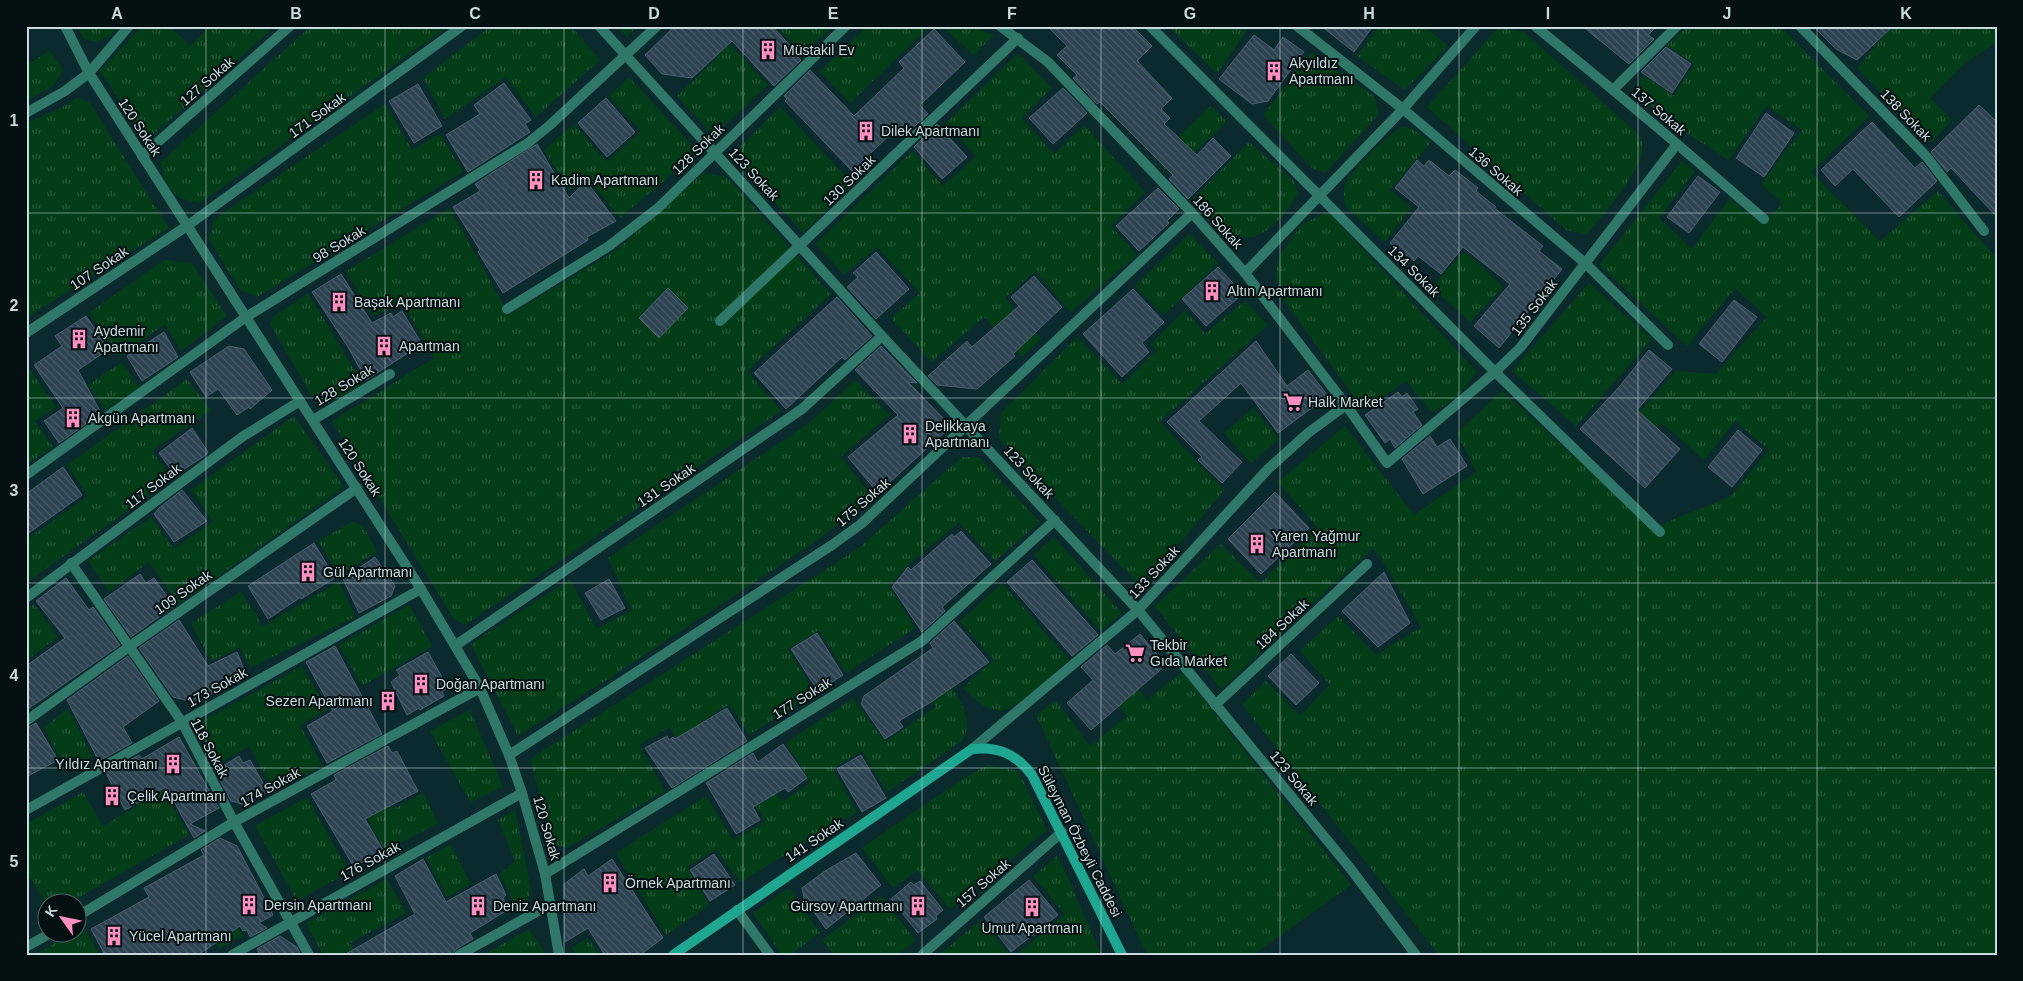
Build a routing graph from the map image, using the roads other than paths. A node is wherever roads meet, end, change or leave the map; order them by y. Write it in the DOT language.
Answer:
graph roads {
  1 [pos="65,26"];
  2 [pos="129,26"];
  3 [pos="290,26"];
  4 [pos="462,26"];
  5 [pos="599,26"];
  6 [pos="656,26"];
  7 [pos="846,26"];
  8 [pos="1000,26"];
  9 [pos="1150,26"];
  10 [pos="1297,26"];
  11 [pos="1476,26"];
  12 [pos="1535,26"];
  13 [pos="1678,26"];
  14 [pos="1800,26"];
  15 [pos="1018,38"];
  16 [pos="626,55"];
  17 [pos="89,73"];
  18 [pos="1613,90"];
  19 [pos="1403,109"];
  20 [pos="26,114"];
  21 [pos="1677,144"];
  22 [pos="715,152"];
  23 [pos="142,156"];
  24 [pos="1320,196"];
  25 [pos="1192,213"];
  26 [pos="1764,219"];
  27 [pos="187,226"];
  28 [pos="1984,231"];
  29 [pos="800,245"];
  30 [pos="1585,264"];
  31 [pos="1245,273"];
  32 [pos="507,309"];
  33 [pos="246,317"];
  34 [pos="720,321"];
  35 [pos="26,333"];
  36 [pos="882,336"];
  37 [pos="1668,345"];
  38 [pos="1495,372"];
  39 [pos="390,374"];
  40 [pos="300,401"];
  41 [pos="1346,405"];
  42 [pos="313,420"];
  43 [pos="967,425"];
  44 [pos="1388,463"];
  45 [pos="26,475"];
  46 [pos="357,488"];
  47 [pos="1055,520"];
  48 [pos="1660,532"];
  49 [pos="72,563"];
  50 [pos="1367,564"];
  51 [pos="422,589"];
  52 [pos="26,598"];
  53 [pos="1138,610"];
  54 [pos="456,645"];
  55 [pos="130,646"];
  56 [pos="480,688"];
  57 [pos="1215,705"];
  58 [pos="26,721"];
  59 [pos="182,722"];
  60 [pos="972,749"];
  61 [pos="509,755"];
  62 [pos="522,793"];
  63 [pos="26,810"];
  64 [pos="234,822"];
  65 [pos="1062,832"];
  66 [pos="545,874"];
  67 [pos="551,904"];
  68 [pos="88,910"];
  69 [pos="737,910"];
  70 [pos="290,921"];
  71 [pos="38,940"];
  72 [pos="26,947"];
  73 [pos="232,955"];
  74 [pos="309,955"];
  75 [pos="459,955"];
  76 [pos="558,955"];
  77 [pos="673,955"];
  78 [pos="770,955"];
  79 [pos="922,955"];
  80 [pos="1122,955"];
  81 [pos="1416,955"];
  1 -- 17 [label="street, 120 Sokak"];
  2 -- 17 [label="street"];
  3 -- 23 [label="street, 127 Sokak"];
  4 -- 27 [label="street, 171 Sokak"];
  5 -- 16 [label="street, 123 Sokak"];
  6 -- 16 [label="street, 98 Sokak"];
  7 -- 22 [label="street, 128 Sokak"];
  8 -- 15 [label="street, 186 Sokak"];
  9 -- 24 [label="street, 134 Sokak"];
  10 -- 19 [label="street, 136 Sokak"];
  11 -- 19 [label="street"];
  12 -- 18 [label="street, 137 Sokak"];
  13 -- 18 [label="street"];
  14 -- 28 [label="street, 138 Sokak"];
  15 -- 25 [label="street, 186 Sokak"];
  15 -- 29 [label="street, 130 Sokak"];
  16 -- 22 [label="street, 123 Sokak"];
  16 -- 33 [label="street, 98 Sokak"];
  17 -- 20 [label="street"];
  17 -- 23 [label="street, 120 Sokak"];
  18 -- 21 [label="street, 137 Sokak"];
  19 -- 24 [label="street"];
  19 -- 30 [label="street, 136 Sokak"];
  21 -- 26 [label="street, 137 Sokak"];
  21 -- 30 [label="street, 135 Sokak"];
  22 -- 29 [label="street, 123 Sokak"];
  22 -- 32 [label="street, 128 Sokak"];
  23 -- 27 [label="street, 120 Sokak"];
  24 -- 31 [label="street"];
  24 -- 38 [label="street, 134 Sokak"];
  25 -- 31 [label="street, 186 Sokak"];
  25 -- 43 [label="street, 175 Sokak"];
  27 -- 33 [label="street, 120 Sokak"];
  27 -- 35 [label="street, 107 Sokak"];
  29 -- 34 [label="street, 130 Sokak"];
  29 -- 36 [label="street, 123 Sokak"];
  30 -- 37 [label="street, 136 Sokak"];
  30 -- 38 [label="street, 135 Sokak"];
  31 -- 41 [label="street, 186 Sokak"];
  33 -- 40 [label="street, 120 Sokak"];
  33 -- 45 [label="street, 98 Sokak"];
  36 -- 43 [label="street, 123 Sokak"];
  36 -- 54 [label="street, 131 Sokak"];
  38 -- 44 [label="street, 135 Sokak"];
  38 -- 48 [label="street, 134 Sokak"];
  39 -- 42 [label="street, 128 Sokak"];
  40 -- 42 [label="street, 120 Sokak"];
  40 -- 49 [label="street, 117 Sokak"];
  41 -- 44 [label="street, 186 Sokak"];
  41 -- 53 [label="street, 133 Sokak"];
  42 -- 46 [label="street, 120 Sokak"];
  43 -- 47 [label="street, 123 Sokak"];
  43 -- 61 [label="street, 175 Sokak"];
  46 -- 51 [label="street, 120 Sokak"];
  46 -- 55 [label="street, 109 Sokak"];
  47 -- 53 [label="street, 123 Sokak"];
  47 -- 66 [label="street, 177 Sokak"];
  49 -- 52 [label="street, 117 Sokak"];
  49 -- 55 [label="street, 118 Sokak"];
  50 -- 57 [label="street, 184 Sokak"];
  51 -- 54 [label="street, 120 Sokak"];
  51 -- 59 [label="street, 173 Sokak"];
  53 -- 57 [label="street, 123 Sokak"];
  53 -- 60 [label="street, 133 Sokak"];
  54 -- 56 [label="street, 120 Sokak"];
  55 -- 58 [label="street, 109 Sokak"];
  55 -- 59 [label="street, 118 Sokak"];
  56 -- 61 [label="street, 120 Sokak"];
  56 -- 64 [label="street, 174 Sokak"];
  57 -- 81 [label="street, 123 Sokak"];
  59 -- 63 [label="street, 173 Sokak"];
  59 -- 64 [label="street, 118 Sokak"];
  60 -- 65 [label="street, Süleyman Özbeyli Caddesi"];
  60 -- 69 [label="street, 141 Sokak"];
  61 -- 62 [label="street, 120 Sokak"];
  62 -- 66 [label="street, 120 Sokak"];
  62 -- 70 [label="street, 176 Sokak"];
  64 -- 68 [label="street, 174 Sokak"];
  64 -- 70 [label="street, 118 Sokak"];
  65 -- 79 [label="street, 157 Sokak"];
  65 -- 80 [label="street, Süleyman Özbeyli Caddesi"];
  66 -- 67 [label="street, 120 Sokak"];
  67 -- 75 [label="street"];
  67 -- 76 [label="street, 120 Sokak"];
  69 -- 77 [label="street, 141 Sokak"];
  69 -- 78 [label="street"];
  70 -- 73 [label="street, 176 Sokak"];
  70 -- 74 [label="street, 118 Sokak"];
  71 -- 72 [label="street"];
}
